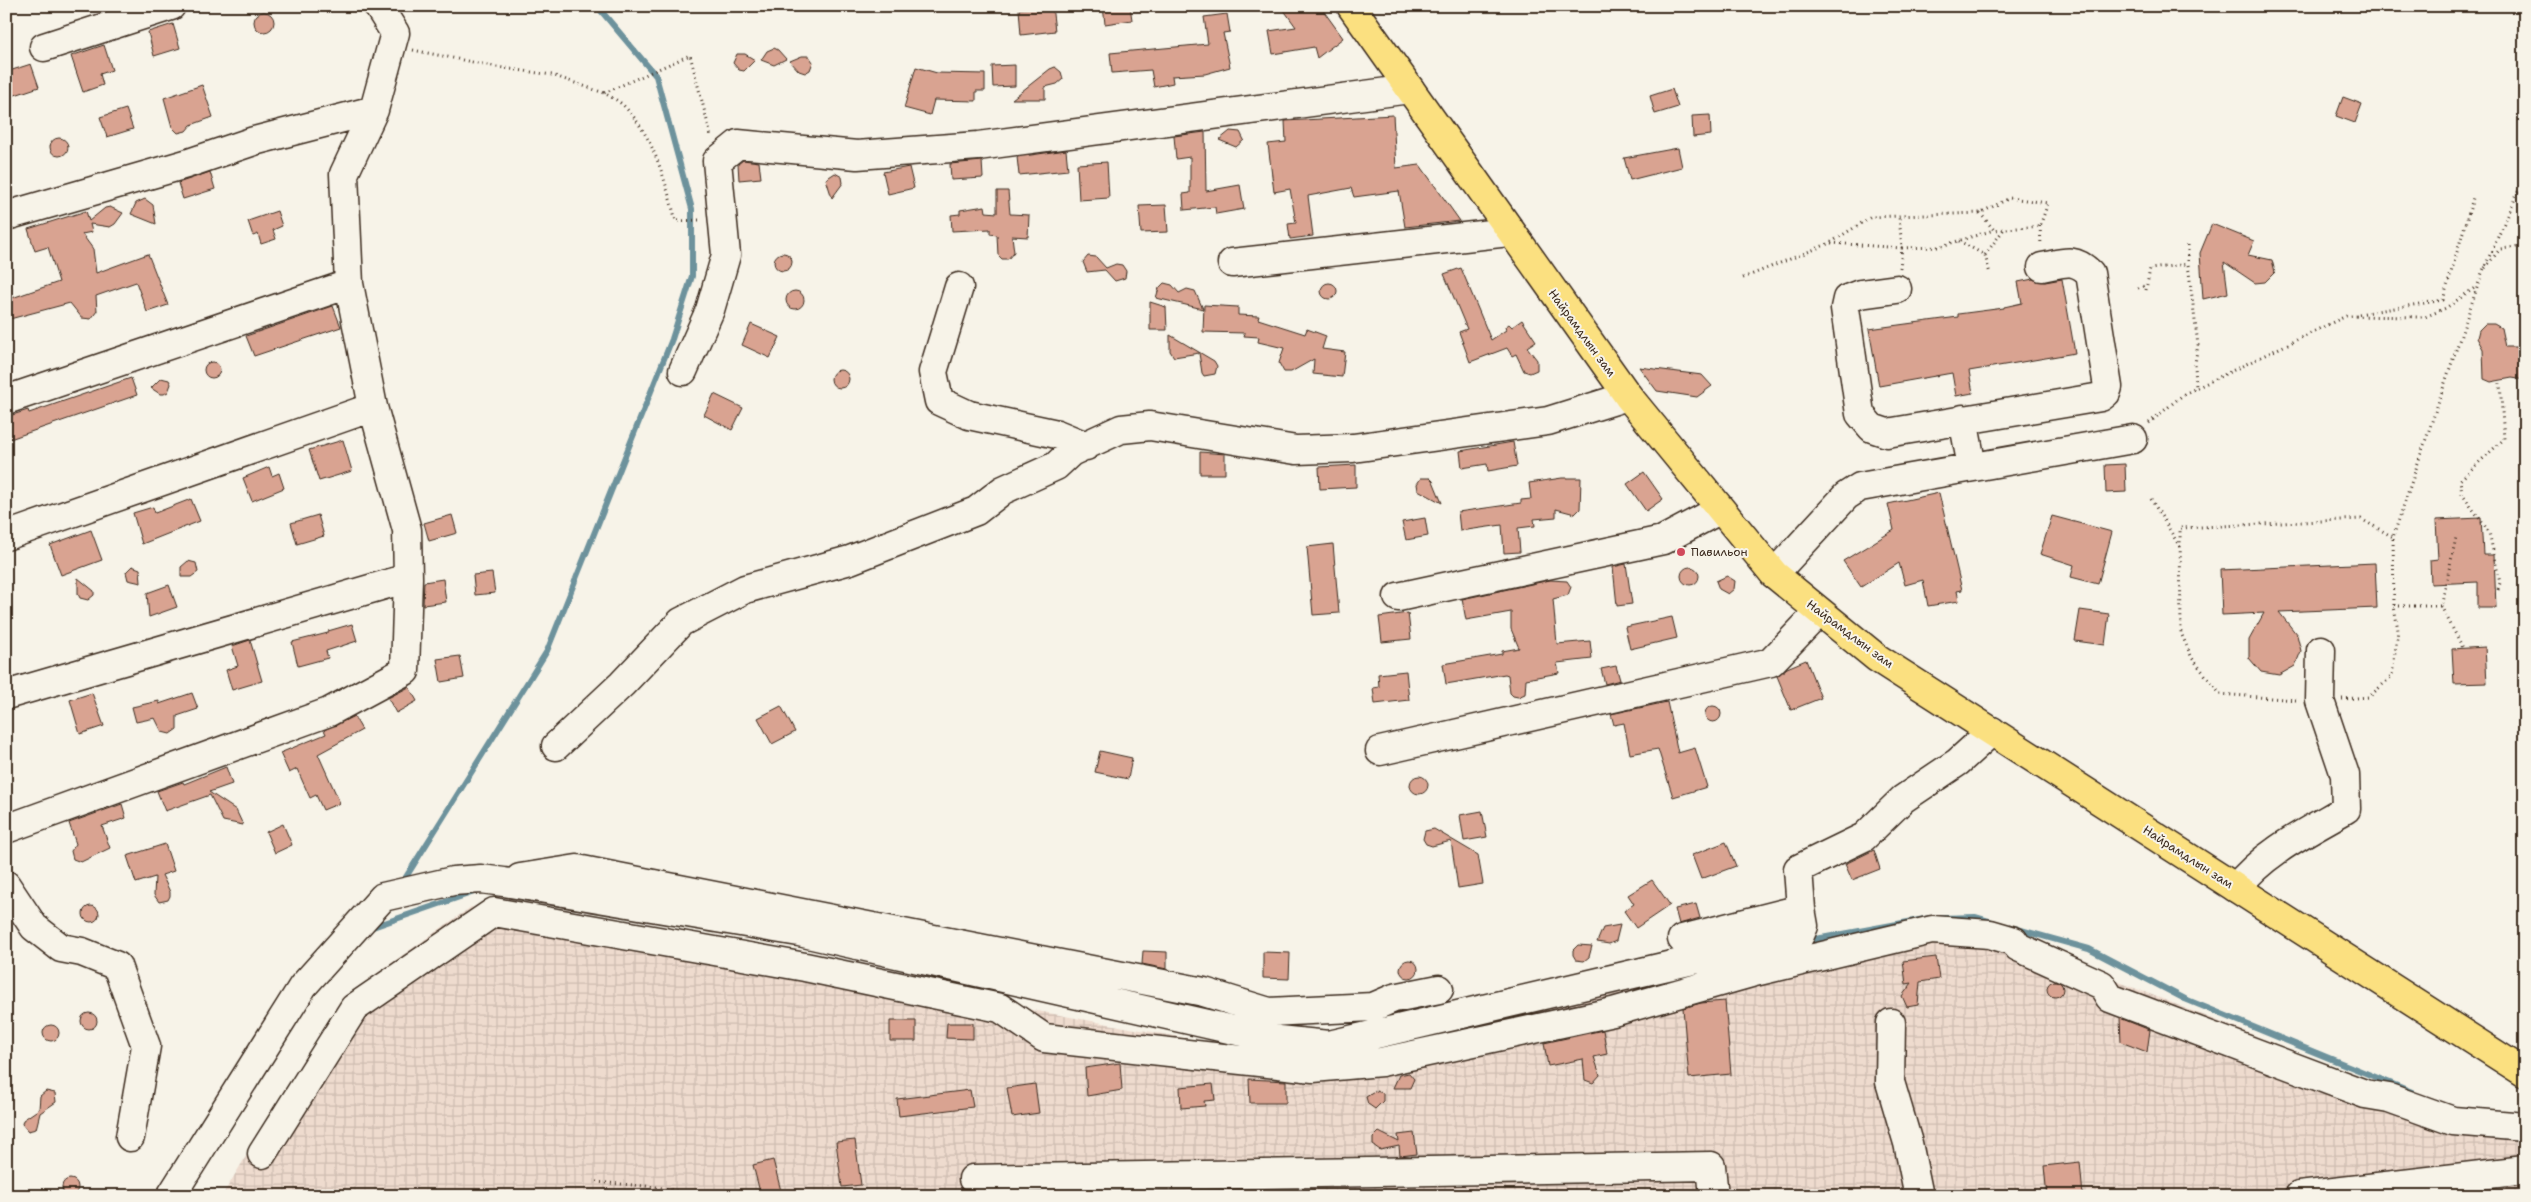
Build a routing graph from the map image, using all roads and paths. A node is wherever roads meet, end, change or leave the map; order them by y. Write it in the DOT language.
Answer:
graph roads {
  1 [pos="171,6"];
  2 [pos="378,6"];
  3 [pos="1351,6"];
  4 [pos="392,45"];
  5 [pos="44,47"];
  6 [pos="1410,89"];
  7 [pos="604,94"];
  8 [pos="374,110"];
  9 [pos="717,161"];
  10 [pos="2525,176"];
  11 [pos="2472,198"];
  12 [pos="1980,213"];
  13 [pos="6,216"];
  14 [pos="1899,217"];
  15 [pos="702,220"];
  16 [pos="2005,228"];
  17 [pos="1994,230"];
  18 [pos="1509,232"];
  19 [pos="1958,241"];
  20 [pos="1830,243"];
  21 [pos="2188,245"];
  22 [pos="2525,246"];
  23 [pos="1902,248"];
  24 [pos="1985,255"];
  25 [pos="1232,263"];
  26 [pos="2188,264"];
  27 [pos="2042,267"];
  28 [pos="2482,273"];
  29 [pos="1990,274"];
  30 [pos="1743,278"];
  31 [pos="349,284"];
  32 [pos="959,287"];
  33 [pos="2138,288"];
  34 [pos="1897,289"];
  35 [pos="2346,316"];
  36 [pos="683,371"];
  37 [pos="2500,383"];
  38 [pos="2196,390"];
  39 [pos="1628,396"];
  40 [pos="6,400"];
  41 [pos="373,407"];
  42 [pos="1963,419"];
  43 [pos="2133,439"];
  44 [pos="1086,446"];
  45 [pos="1972,467"];
  46 [pos="2151,499"];
  47 [pos="1719,510"];
  48 [pos="6,536"];
  49 [pos="2393,537"];
  50 [pos="2456,538"];
  51 [pos="2180,547"];
  52 [pos="1774,574"];
  53 [pos="408,578"];
  54 [pos="2498,589"];
  55 [pos="1398,596"];
  56 [pos="2394,606"];
  57 [pos="2441,606"];
  58 [pos="1819,612"];
  59 [pos="2463,648"];
  60 [pos="2321,650"];
  61 [pos="6,695"];
  62 [pos="2320,701"];
  63 [pos="1992,731"];
  64 [pos="556,746"];
  65 [pos="1380,752"];
  66 [pos="6,829"];
  67 [pos="504,882"];
  68 [pos="6,885"];
  69 [pos="2236,888"];
  70 [pos="1801,909"];
  71 [pos="1682,939"];
  72 [pos="1439,989"];
  73 [pos="1890,1023"];
  74 [pos="2525,1073"];
  75 [pos="2525,1127"];
  76 [pos="130,1137"];
  77 [pos="262,1154"];
  78 [pos="2525,1170"];
  79 [pos="973,1179"];
  80 [pos="596,1182"];
  81 [pos="171,1196"];
  82 [pos="703,1196"];
  83 [pos="1714,1196"];
  84 [pos="1919,1196"];
  85 [pos="2299,1196"];
  1 -- 5 [label="street"];
  2 -- 4 [label="street"];
  3 -- 6 [label="main road, Найрамдлын зам"];
  4 -- 7 [label="path"];
  4 -- 8 [label="street"];
  6 -- 9 [label="street"];
  6 -- 18 [label="main road, Найрамдлын зам"];
  7 -- 9 [label="path"];
  7 -- 15 [label="path"];
  8 -- 13 [label="street"];
  8 -- 31 [label="street"];
  9 -- 36 [label="street"];
  10 -- 28 [label="path"];
  11 -- 35 [label="path"];
  12 -- 14 [label="path"];
  12 -- 16 [label="path"];
  12 -- 17 [label="path"];
  14 -- 20 [label="path"];
  14 -- 23 [label="path"];
  16 -- 17 [label="path"];
  16 -- 24 [label="path"];
  17 -- 19 [label="path"];
  18 -- 25 [label="street"];
  18 -- 39 [label="main road, Найрамдлын зам"];
  19 -- 23 [label="path"];
  19 -- 24 [label="path"];
  20 -- 23 [label="path"];
  20 -- 30 [label="path"];
  21 -- 26 [label="path"];
  22 -- 28 [label="path"];
  24 -- 29 [label="path"];
  26 -- 33 [label="path"];
  26 -- 38 [label="path"];
  27 -- 42 [label="street"];
  28 -- 35 [label="path"];
  28 -- 49 [label="path"];
  31 -- 40 [label="street"];
  31 -- 41 [label="street"];
  32 -- 44 [label="street"];
  34 -- 42 [label="street"];
  35 -- 38 [label="path"];
  37 -- 54 [label="path"];
  38 -- 43 [label="path"];
  39 -- 44 [label="street"];
  39 -- 47 [label="main road, Найрамдлын зам"];
  41 -- 48 [label="street"];
  41 -- 53 [label="street"];
  42 -- 45 [label="street"];
  43 -- 45 [label="street"];
  44 -- 64 [label="street"];
  45 -- 52 [label="street"];
  46 -- 51 [label="path"];
  47 -- 52 [label="main road, Найрамдлын зам"];
  47 -- 55 [label="street"];
  49 -- 51 [label="path"];
  49 -- 56 [label="path"];
  50 -- 57 [label="path"];
  51 -- 62 [label="path"];
  52 -- 58 [label="main road, Найрамдлын зам"];
  53 -- 61 [label="street"];
  53 -- 66 [label="street"];
  56 -- 57 [label="path"];
  56 -- 62 [label="path"];
  57 -- 59 [label="path"];
  58 -- 63 [label="main road, Найрамдлын зам"];
  58 -- 65 [label="street"];
  60 -- 62 [label="street"];
  62 -- 69 [label="street"];
  63 -- 69 [label="main road, Найрамдлын зам"];
  63 -- 70 [label="street"];
  67 -- 70 [label="street"];
  67 -- 72 [label="street"];
  67 -- 81 [label="street"];
  68 -- 76 [label="street"];
  69 -- 74 [label="main road, Найрамдлын зам"];
  70 -- 71 [label="street"];
  73 -- 84 [label="street"];
  75 -- 77 [label="street"];
  78 -- 85 [label="street"];
  79 -- 83 [label="street"];
  80 -- 82 [label="path"];
}
